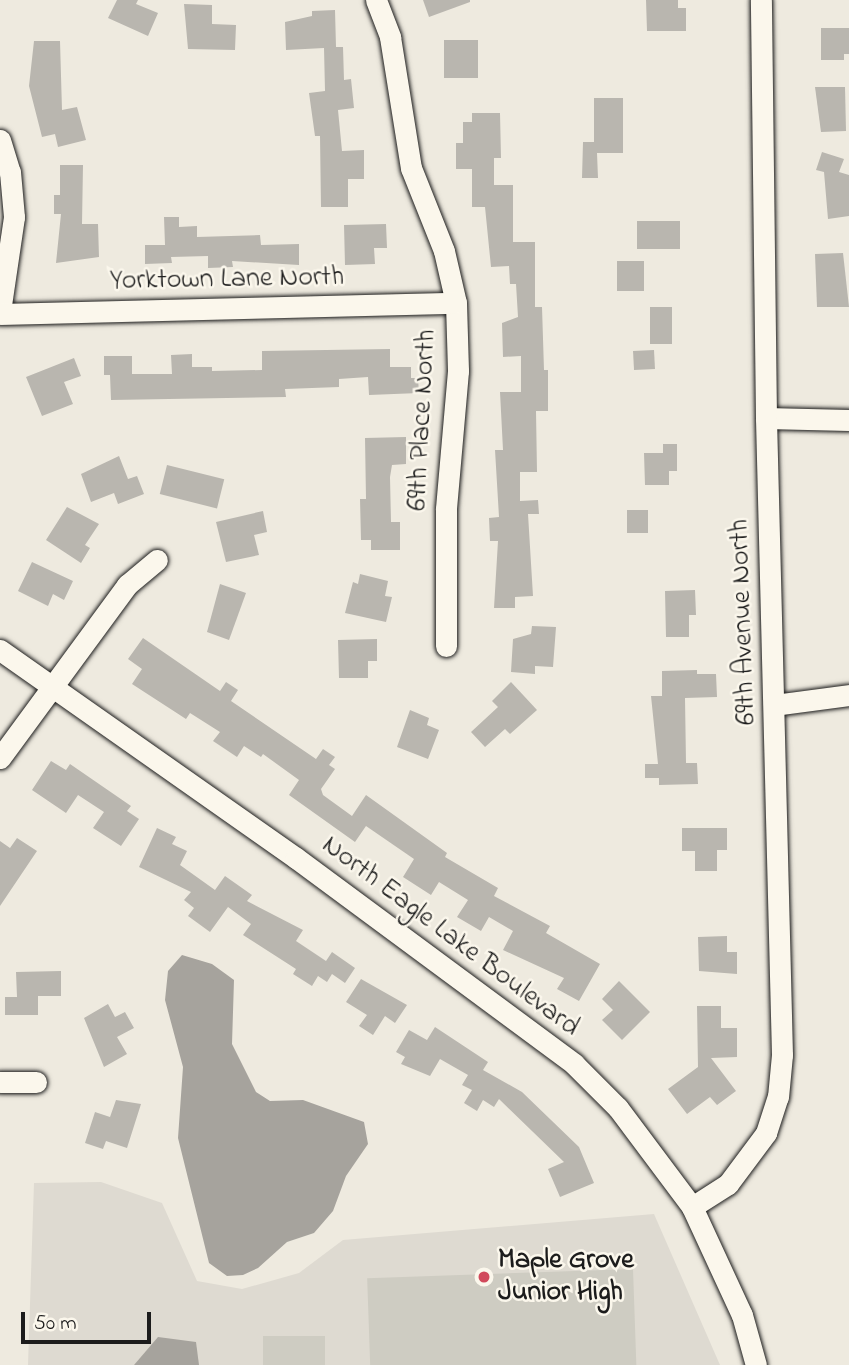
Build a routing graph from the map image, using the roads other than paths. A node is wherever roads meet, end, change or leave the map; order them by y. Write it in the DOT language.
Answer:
graph roads {
  1 [pos="376,0"];
  2 [pos="761,0"];
  3 [pos="0,140"];
  4 [pos="456,303"];
  5 [pos="0,313"];
  6 [pos="766,418"];
  7 [pos="849,419"];
  8 [pos="157,561"];
  9 [pos="446,646"];
  10 [pos="0,650"];
  11 [pos="51,687"];
  12 [pos="849,695"];
  13 [pos="774,705"];
  14 [pos="0,758"];
  15 [pos="0,1082"];
  16 [pos="36,1082"];
  17 [pos="692,1207"];
  18 [pos="756,1365"];
  1 -- 4 [label="street, 69th Place North"];
  2 -- 6 [label="street, 69th Avenue North"];
  3 -- 5 [label="street"];
  4 -- 5 [label="street, Yorktown Lane North"];
  4 -- 9 [label="street, 69th Place North"];
  6 -- 7 [label="street"];
  6 -- 13 [label="street, 69th Avenue North"];
  8 -- 11 [label="street"];
  10 -- 11 [label="street, North Eagle Lake Boulevard"];
  11 -- 14 [label="street"];
  11 -- 17 [label="street, North Eagle Lake Boulevard"];
  12 -- 13 [label="street"];
  13 -- 17 [label="street, 69th Avenue North"];
  15 -- 16 [label="street"];
  17 -- 18 [label="street, North Eagle Lake Boulevard"];
}
